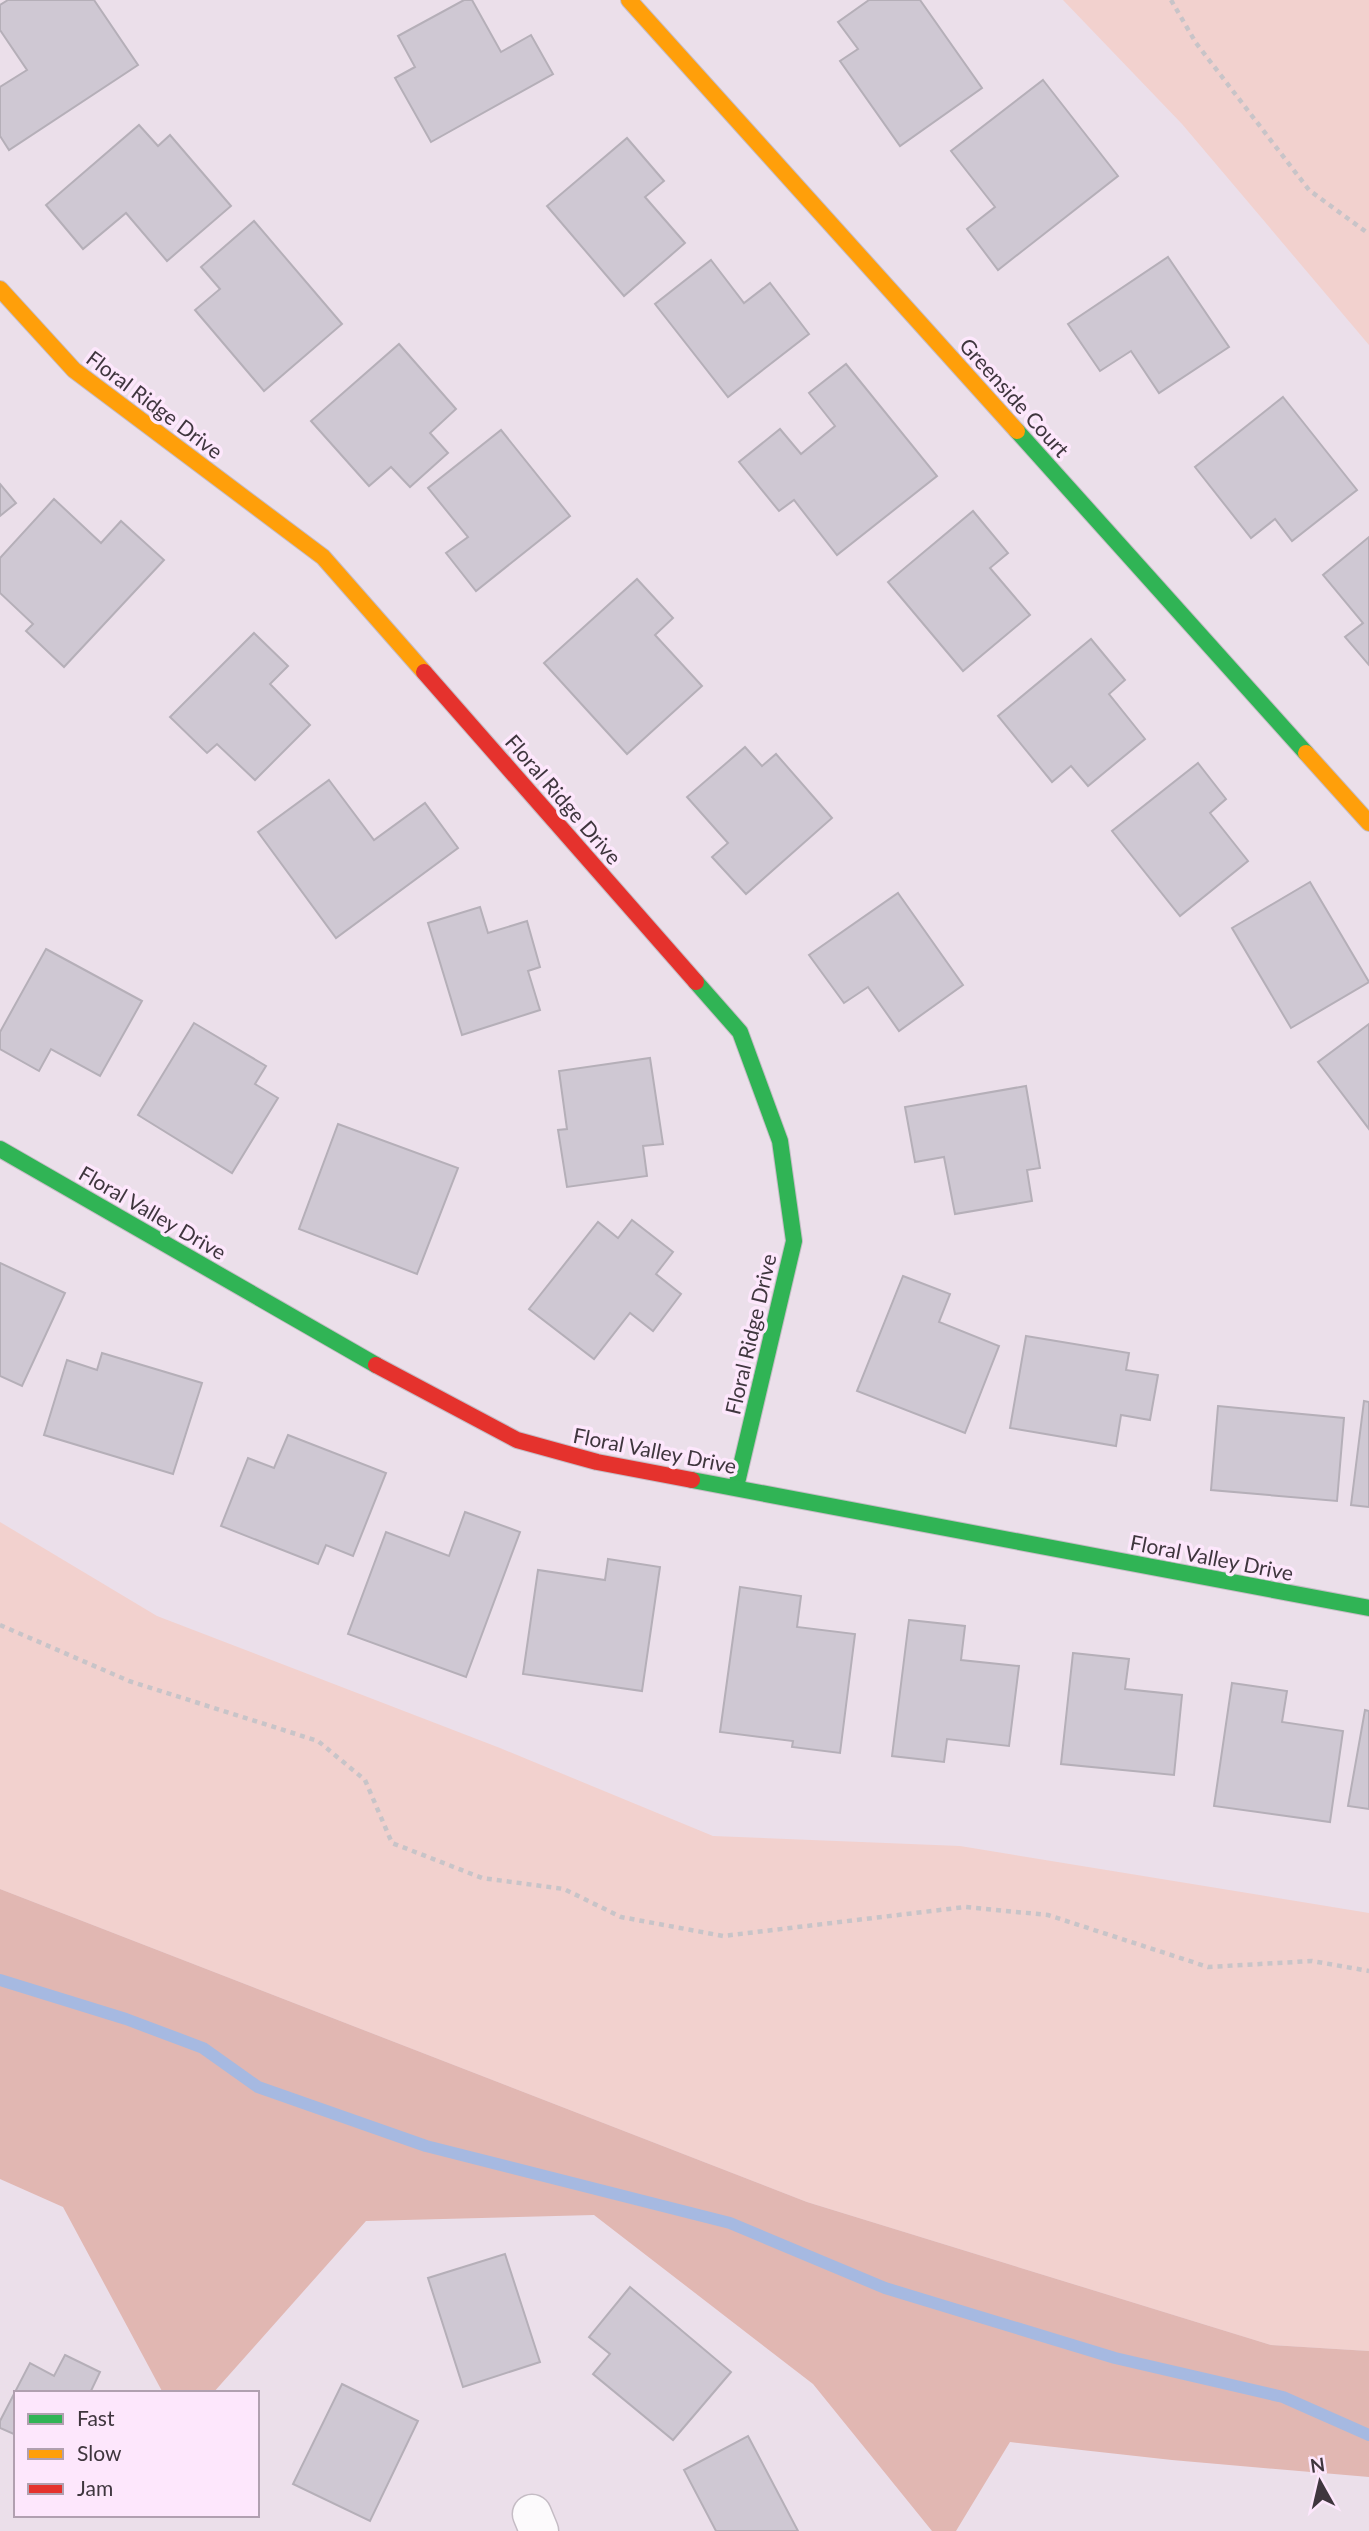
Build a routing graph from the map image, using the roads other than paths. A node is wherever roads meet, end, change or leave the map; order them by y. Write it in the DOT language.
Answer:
graph roads {
  1 [pos="629,0"];
  2 [pos="0,289"];
  3 [pos="1369,823"];
  4 [pos="0,1149"];
  5 [pos="736,1487"];
  6 [pos="1369,1608"];
  1 -- 3 [label="street, Greenside Court"];
  2 -- 5 [label="street, Floral Ridge Drive"];
  4 -- 5 [label="street, Floral Valley Drive"];
  5 -- 6 [label="street, Floral Valley Drive"];
}
